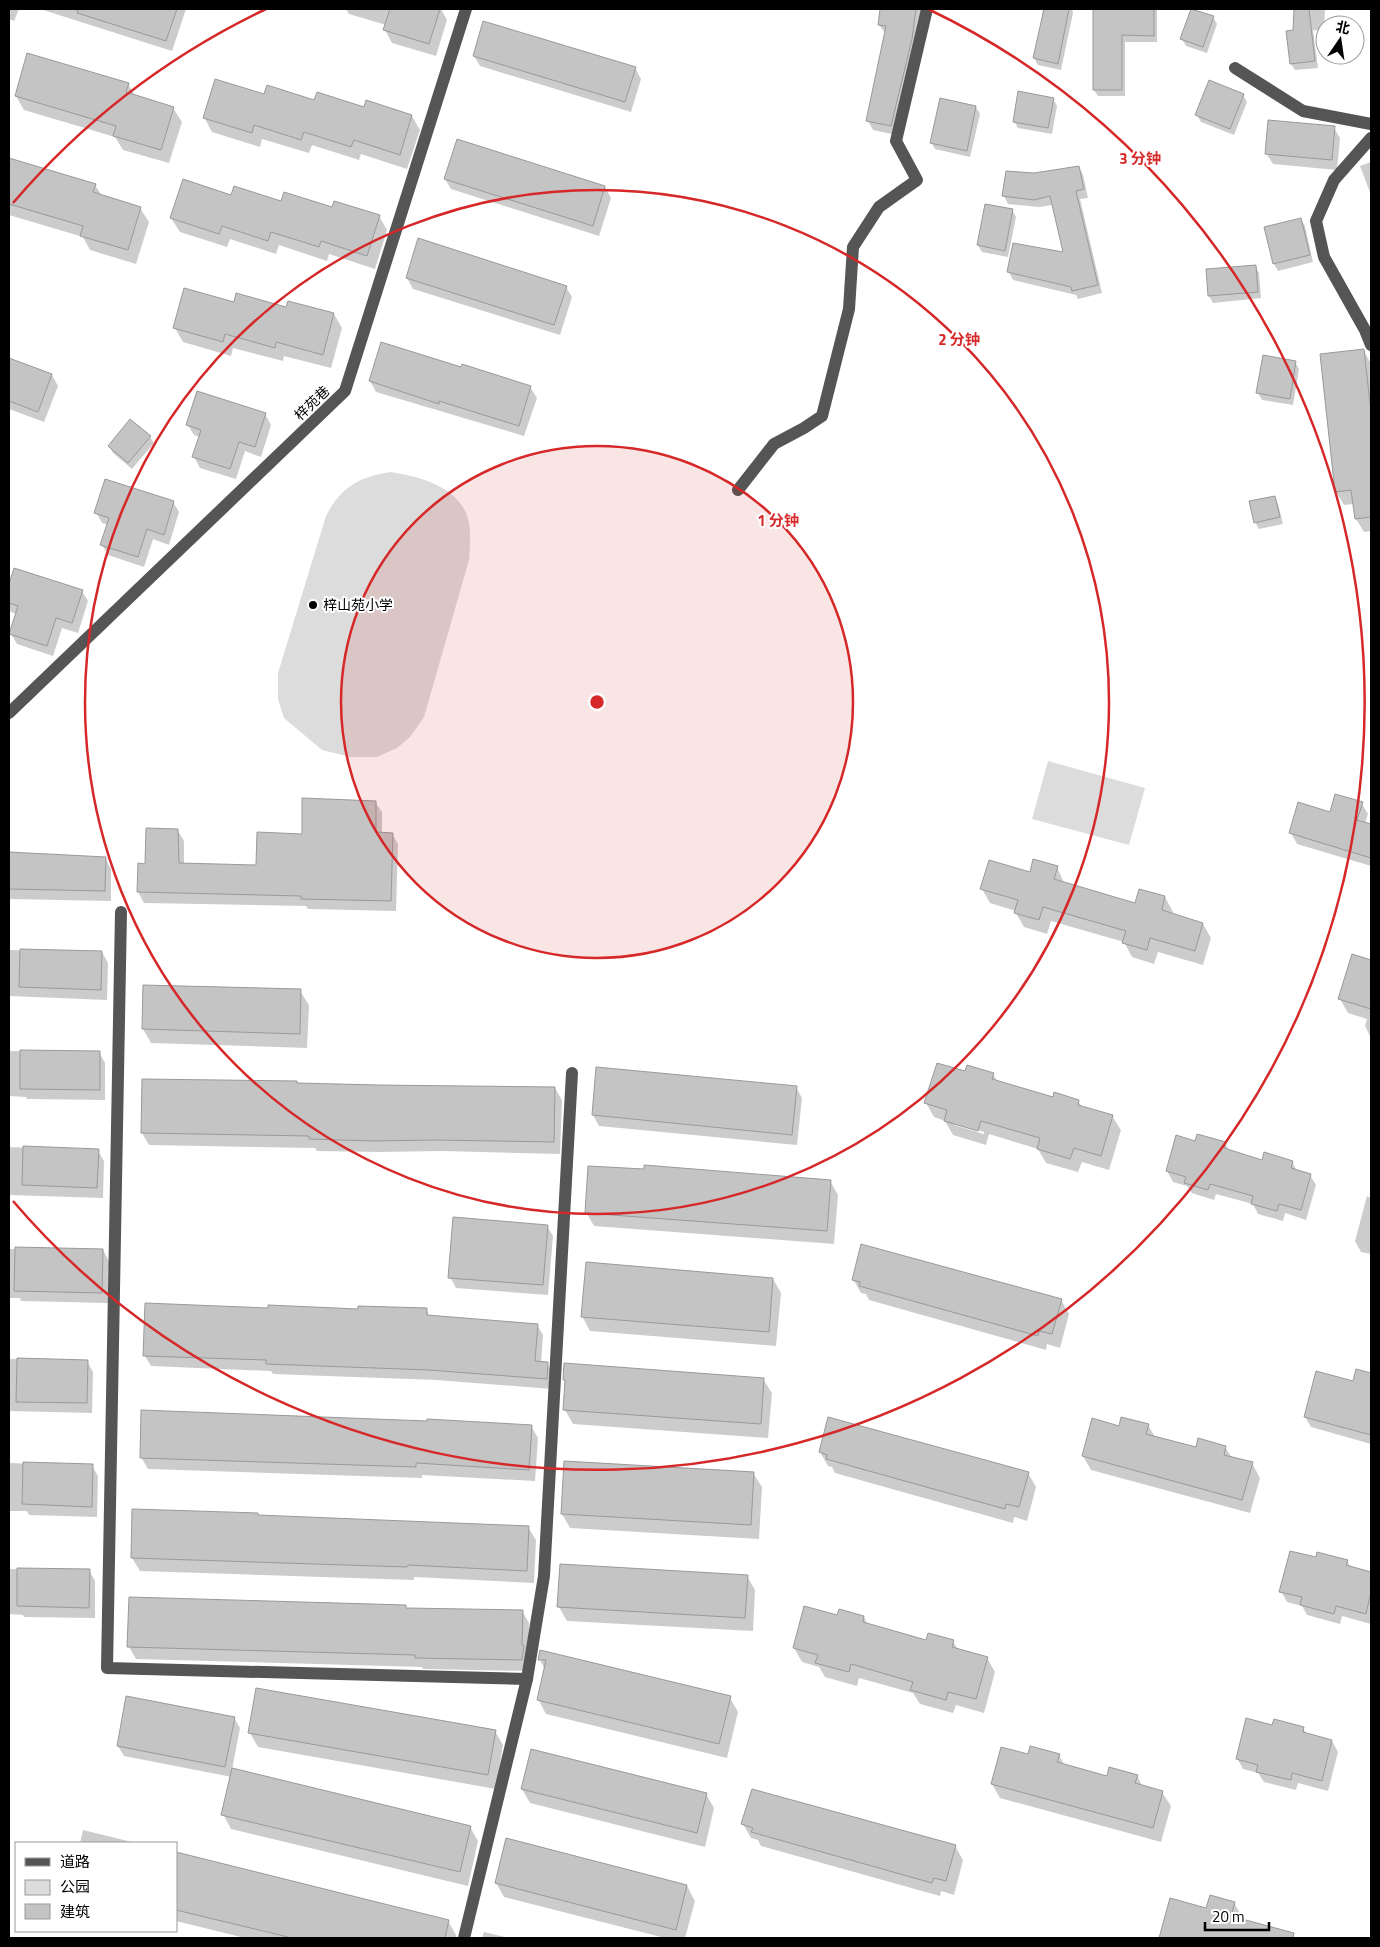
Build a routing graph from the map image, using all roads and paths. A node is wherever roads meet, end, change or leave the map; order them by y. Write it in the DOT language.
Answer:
graph roads {
  1 [pos="466,9"];
  2 [pos="927,9"];
  3 [pos="1235,68"];
  4 [pos="1371,124"];
  5 [pos="1371,138"];
  6 [pos="1371,345"];
  7 [pos="738,490"];
  8 [pos="9,713"];
  9 [pos="121,912"];
  10 [pos="572,1073"];
  11 [pos="527,1678"];
  12 [pos="464,1938"];
  1 -- 8 [label="street, 梓苑巷"];
  2 -- 7 [label="street"];
  3 -- 4 [label="street"];
  5 -- 6 [label="street"];
  9 -- 11 [label="street"];
  10 -- 11 [label="street"];
  11 -- 12 [label="street"];
}
